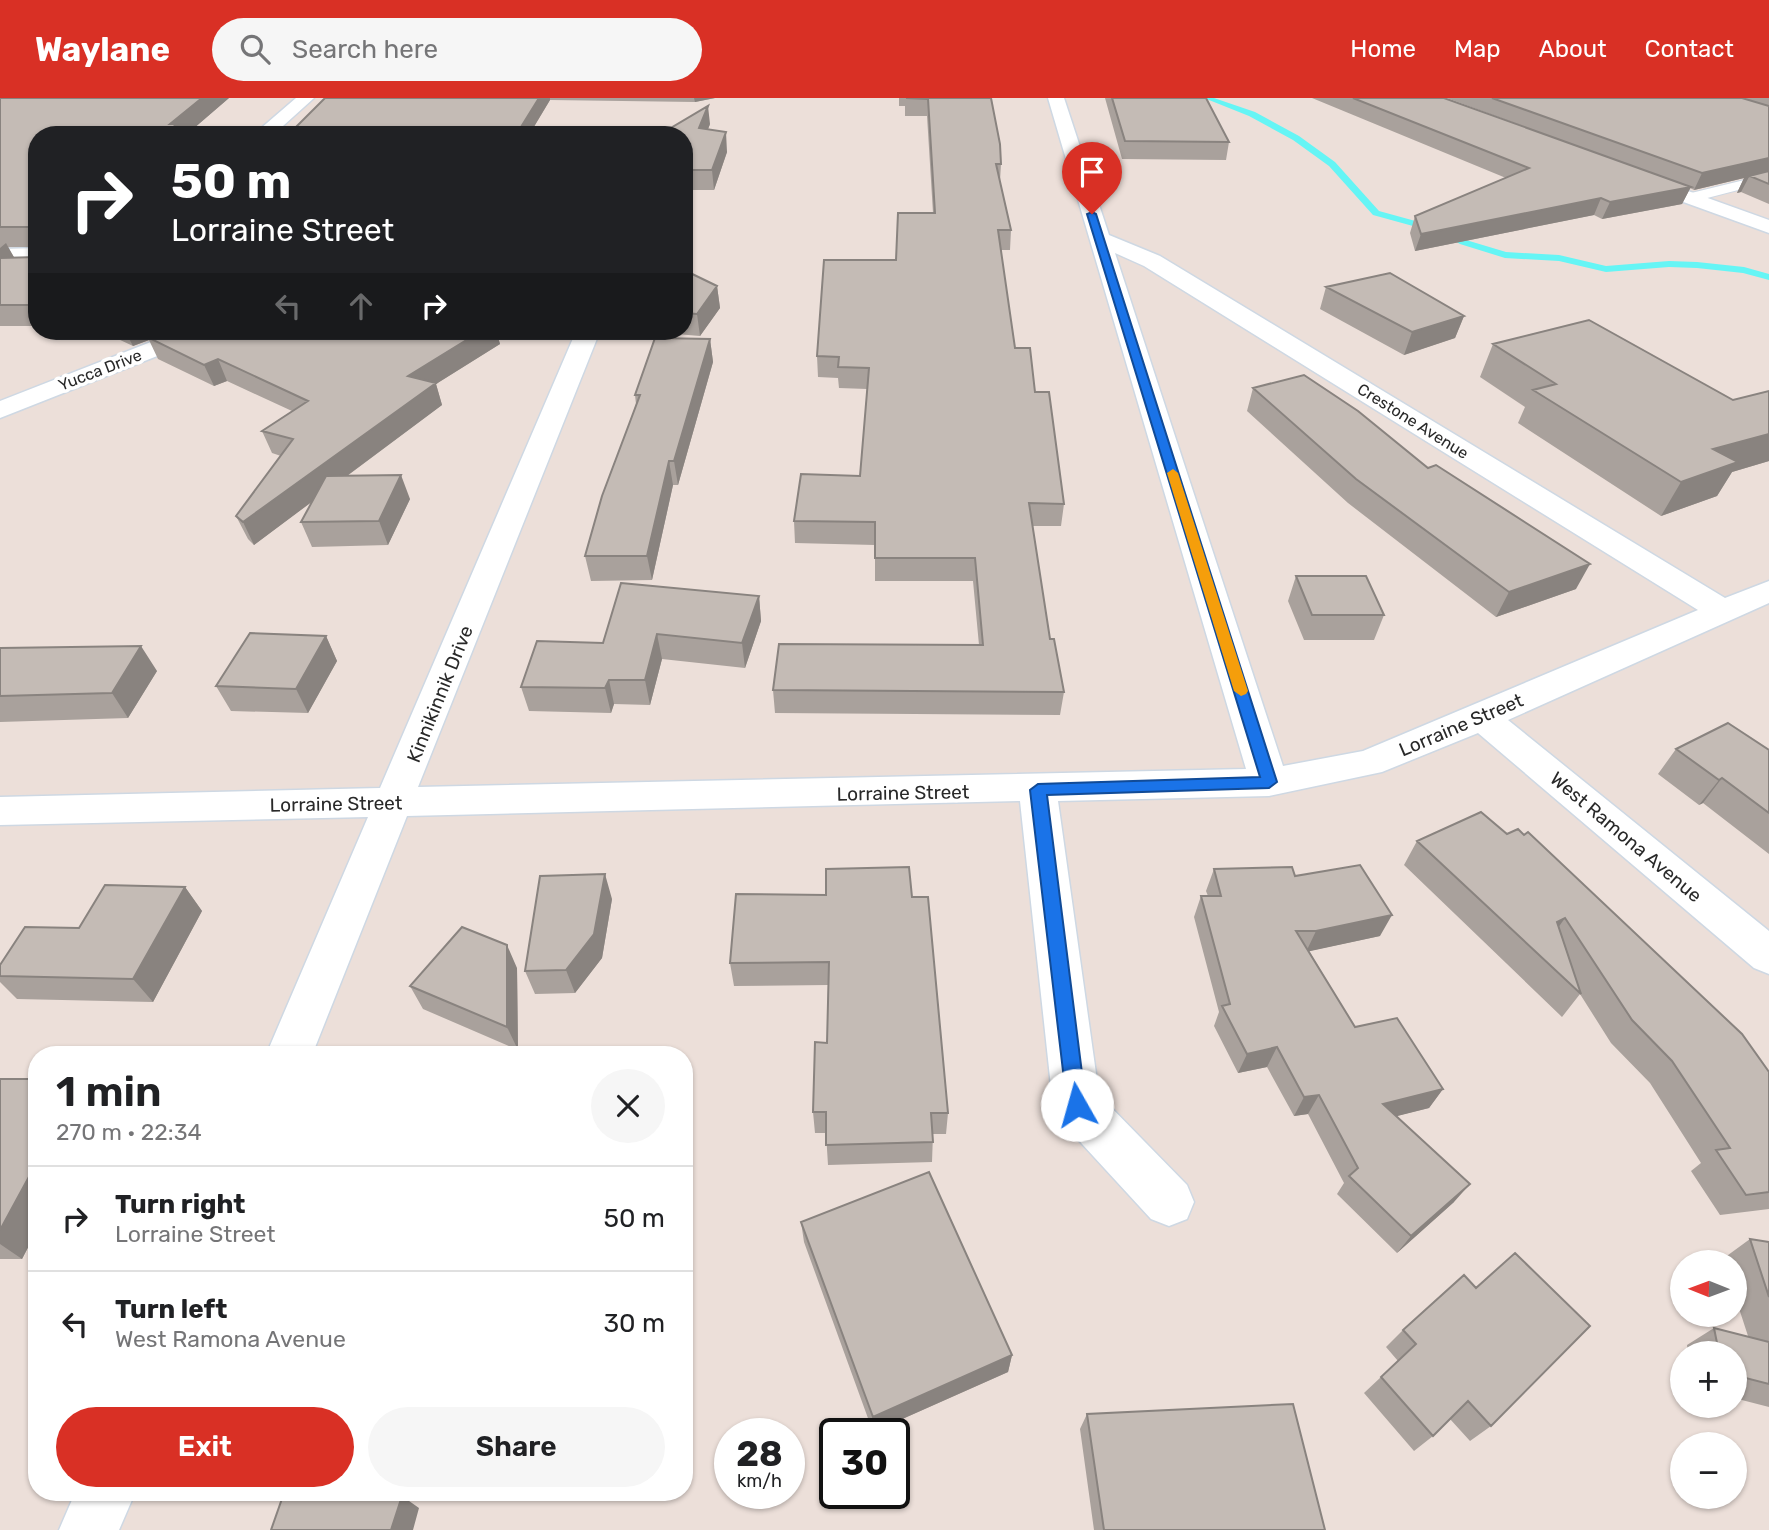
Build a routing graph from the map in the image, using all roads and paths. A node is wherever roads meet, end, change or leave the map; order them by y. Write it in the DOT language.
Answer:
graph roads {
  1 [pos="306,98"];
  2 [pos="1056,98"];
  3 [pos="273,126"];
  4 [pos="1624,174"];
  5 [pos="1769,178"];
  6 [pos="1688,198"];
  7 [pos="1769,227"];
  8 [pos="1100,239"];
  9 [pos="28,254"];
  10 [pos="0,255"];
  11 [pos="177,340"];
  12 [pos="584,340"];
  13 [pos="0,410"];
  14 [pos="1769,591"];
  15 [pos="1722,611"];
  16 [pos="1482,717"];
  17 [pos="1269,782"];
  18 [pos="1038,790"];
  19 [pos="396,802"];
  20 [pos="0,811"];
  21 [pos="1769,956"];
  22 [pos="293,1046"];
  23 [pos="1168,1202"];
  24 [pos="102,1501"];
  25 [pos="89,1530"];
  1 -- 3 [label="street"];
  2 -- 8 [label="street"];
  4 -- 6 [label="street"];
  5 -- 6 [label="lane"];
  6 -- 7 [label="street"];
  8 -- 15 [label="street, Crestone Avenue"];
  8 -- 17 [label="street"];
  9 -- 10 [label="street"];
  11 -- 13 [label="street, Yucca Drive"];
  12 -- 19 [label="street, Kinnikinnik Drive"];
  14 -- 15 [label="street, Lorraine Street"];
  15 -- 16 [label="street, Lorraine Street"];
  16 -- 17 [label="street, Lorraine Street"];
  16 -- 21 [label="street, West Ramona Avenue"];
  17 -- 18 [label="street, Lorraine Street"];
  18 -- 19 [label="street, Lorraine Street"];
  18 -- 23 [label="street"];
  19 -- 20 [label="street, Lorraine Street"];
  19 -- 22 [label="street, Kinnikinnik Drive"];
  24 -- 25 [label="street"];
}
